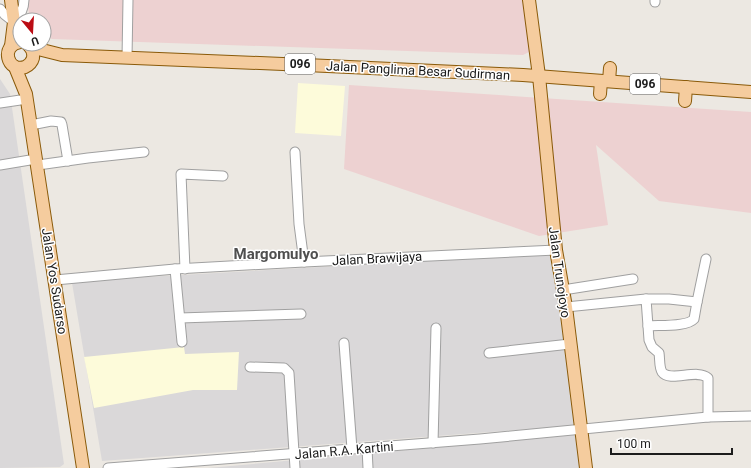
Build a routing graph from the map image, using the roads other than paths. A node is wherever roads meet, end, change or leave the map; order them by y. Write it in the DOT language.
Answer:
graph roads {
  1 [pos="11,0"];
  2 [pos="24,0"];
  3 [pos="128,0"];
  4 [pos="529,0"];
  5 [pos="0,9"];
  6 [pos="13,12"];
  7 [pos="20,12"];
  8 [pos="12,20"];
  9 [pos="12,50"];
  10 [pos="29,52"];
  11 [pos="47,52"];
  12 [pos="62,55"];
  13 [pos="127,58"];
  14 [pos="8,63"];
  15 [pos="30,63"];
  16 [pos="610,68"];
  17 [pos="539,76"];
  18 [pos="605,81"];
  19 [pos="686,87"];
  20 [pos="751,92"];
  21 [pos="600,94"];
  22 [pos="27,96"];
  23 [pos="685,101"];
  24 [pos="0,103"];
  25 [pos="31,125"];
  26 [pos="144,152"];
  27 [pos="294,152"];
  28 [pos="68,161"];
  29 [pos="37,162"];
  30 [pos="0,165"];
  31 [pos="223,176"];
  32 [pos="556,250"];
  33 [pos="706,259"];
  34 [pos="304,262"];
  35 [pos="180,269"];
  36 [pos="633,279"];
  37 [pos="54,280"];
  38 [pos="563,290"];
  39 [pos="646,299"];
  40 [pos="697,302"];
  41 [pos="566,307"];
  42 [pos="301,314"];
  43 [pos="180,318"];
  44 [pos="648,326"];
  45 [pos="436,328"];
  46 [pos="182,342"];
  47 [pos="344,343"];
  48 [pos="570,344"];
  49 [pos="489,353"];
  50 [pos="250,367"];
  51 [pos="751,416"];
  52 [pos="708,417"];
  53 [pos="581,430"];
  54 [pos="433,443"];
  55 [pos="367,448"];
  56 [pos="352,449"];
  57 [pos="294,454"];
  58 [pos="240,458"];
  59 [pos="83,468"];
  60 [pos="108,468"];
  61 [pos="242,468"];
  62 [pos="295,468"];
  63 [pos="368,468"];
  64 [pos="586,468"];
  1 -- 6 [label="main road"];
  2 -- 7 [label="street"];
  3 -- 13 [label="street"];
  4 -- 17 [label="main road, Jalan Trunojoyo"];
  5 -- 8 [label="street"];
  9 -- 14 [label="main road"];
  10 -- 15 [label="main road, Jalan Yos Sudarso"];
  11 -- 12 [label="main road, Jalan Panglima Besar Sudirman / 096"];
  12 -- 13 [label="main road, Jalan Panglima Besar Sudirman / 096"];
  12 -- 15 [label="main road, Jalan Panglima Besar Sudirman / 096"];
  13 -- 17 [label="main road, Jalan Panglima Besar Sudirman / 096"];
  14 -- 15 [label="main road, Jalan Panglima Besar Sudirman"];
  14 -- 22 [label="main road, Jalan Yos Sudarso"];
  15 -- 22 [label="main road, Jalan Yos Sudarso"];
  16 -- 18 [label="main road"];
  17 -- 18 [label="main road, Jalan Panglima Besar Sudirman / 096"];
  17 -- 32 [label="main road, Jalan Trunojoyo"];
  18 -- 19 [label="main road, Jalan Panglima Besar Sudirman / 096"];
  18 -- 21 [label="main road"];
  19 -- 20 [label="main road, Jalan Panglima Besar Sudirman / 096"];
  19 -- 23 [label="main road"];
  22 -- 24 [label="street"];
  22 -- 25 [label="main road, Jalan Yos Sudarso"];
  25 -- 28 [label="street"];
  25 -- 29 [label="main road, Jalan Yos Sudarso"];
  26 -- 28 [label="street"];
  27 -- 34 [label="street"];
  28 -- 29 [label="street"];
  29 -- 30 [label="street"];
  29 -- 37 [label="main road, Jalan Yos Sudarso"];
  31 -- 35 [label="street"];
  32 -- 34 [label="street, Jalan Brawijaya"];
  32 -- 38 [label="main road, Jalan Trunojoyo"];
  33 -- 40 [label="street"];
  34 -- 35 [label="street, Jalan Brawijaya"];
  35 -- 37 [label="street, Jalan Brawijaya"];
  35 -- 43 [label="street"];
  36 -- 38 [label="street"];
  37 -- 59 [label="main road, Jalan Yos Sudarso"];
  38 -- 41 [label="main road, Jalan Trunojoyo"];
  39 -- 40 [label="street"];
  39 -- 41 [label="street"];
  39 -- 44 [label="street"];
  40 -- 44 [label="street"];
  41 -- 48 [label="main road, Jalan Trunojoyo"];
  42 -- 43 [label="street"];
  43 -- 46 [label="street"];
  44 -- 52 [label="street"];
  45 -- 54 [label="street"];
  47 -- 56 [label="street"];
  48 -- 49 [label="street"];
  48 -- 53 [label="main road, Jalan Trunojoyo"];
  50 -- 57 [label="street"];
  51 -- 52 [label="street, Jalan R.A. Kartini"];
  52 -- 53 [label="street, Jalan R.A. Kartini"];
  53 -- 54 [label="street, Jalan R.A. Kartini"];
  53 -- 64 [label="main road, Jalan Trunojoyo"];
  54 -- 55 [label="street, Jalan R.A. Kartini"];
  55 -- 56 [label="street, Jalan R.A. Kartini"];
  55 -- 63 [label="street"];
  56 -- 57 [label="street, Jalan R.A. Kartini"];
  57 -- 58 [label="street, Jalan R.A. Kartini"];
  57 -- 62 [label="street"];
  58 -- 60 [label="street, Jalan R.A. Kartini"];
  58 -- 61 [label="street"];
}
